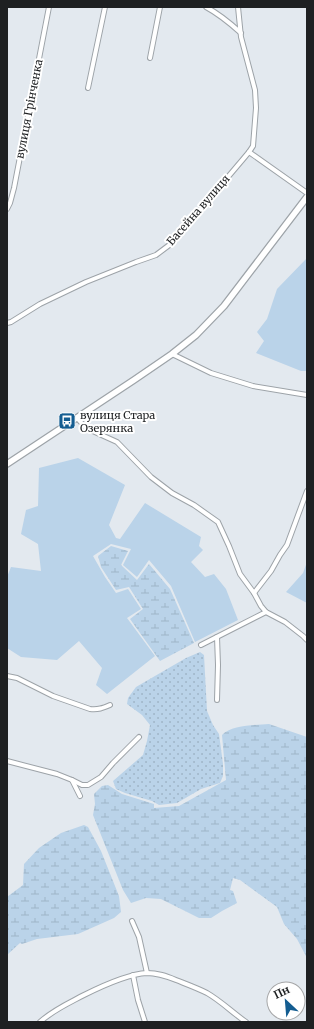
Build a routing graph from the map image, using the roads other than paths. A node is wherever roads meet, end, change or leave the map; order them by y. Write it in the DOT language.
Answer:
graph roads {
  1 [pos="49,7"];
  2 [pos="105,7"];
  3 [pos="160,7"];
  4 [pos="206,7"];
  5 [pos="238,7"];
  6 [pos="241,34"];
  7 [pos="150,58"];
  8 [pos="88,88"];
  9 [pos="250,152"];
  10 [pos="307,193"];
  11 [pos="307,197"];
  12 [pos="7,210"];
  13 [pos="7,323"];
  14 [pos="172,354"];
  15 [pos="307,394"];
  16 [pos="77,418"];
  17 [pos="7,464"];
  18 [pos="307,492"];
  19 [pos="254,593"];
  20 [pos="266,612"];
  21 [pos="217,637"];
  22 [pos="307,640"];
  23 [pos="201,645"];
  24 [pos="7,676"];
  25 [pos="217,700"];
  26 [pos="110,705"];
  27 [pos="139,737"];
  28 [pos="7,761"];
  29 [pos="72,780"];
  30 [pos="80,796"];
  31 [pos="132,921"];
  32 [pos="147,973"];
  33 [pos="132,975"];
  34 [pos="46,1017"];
  35 [pos="40,1022"];
  36 [pos="48,1022"];
  37 [pos="145,1022"];
  38 [pos="246,1022"];
  1 -- 12 [label="street, вулиця Грінченка"];
  2 -- 8 [label="street"];
  3 -- 7 [label="street"];
  4 -- 6 [label="street"];
  5 -- 6 [label="street, Басейна вулиця"];
  6 -- 9 [label="street, Басейна вулиця"];
  9 -- 10 [label="street"];
  9 -- 13 [label="street, Басейна вулиця"];
  11 -- 14 [label="main road"];
  14 -- 15 [label="street"];
  14 -- 16 [label="main road"];
  16 -- 17 [label="main road"];
  16 -- 19 [label="street"];
  18 -- 19 [label="street"];
  19 -- 20 [label="street"];
  20 -- 21 [label="street"];
  20 -- 22 [label="street"];
  21 -- 23 [label="street"];
  21 -- 25 [label="street"];
  24 -- 26 [label="street"];
  27 -- 29 [label="street"];
  28 -- 29 [label="street"];
  29 -- 30 [label="street"];
  31 -- 32 [label="street"];
  32 -- 33 [label="street"];
  32 -- 38 [label="street"];
  33 -- 34 [label="street"];
  33 -- 37 [label="street"];
  34 -- 35 [label="street"];
  34 -- 36 [label="street"];
}
